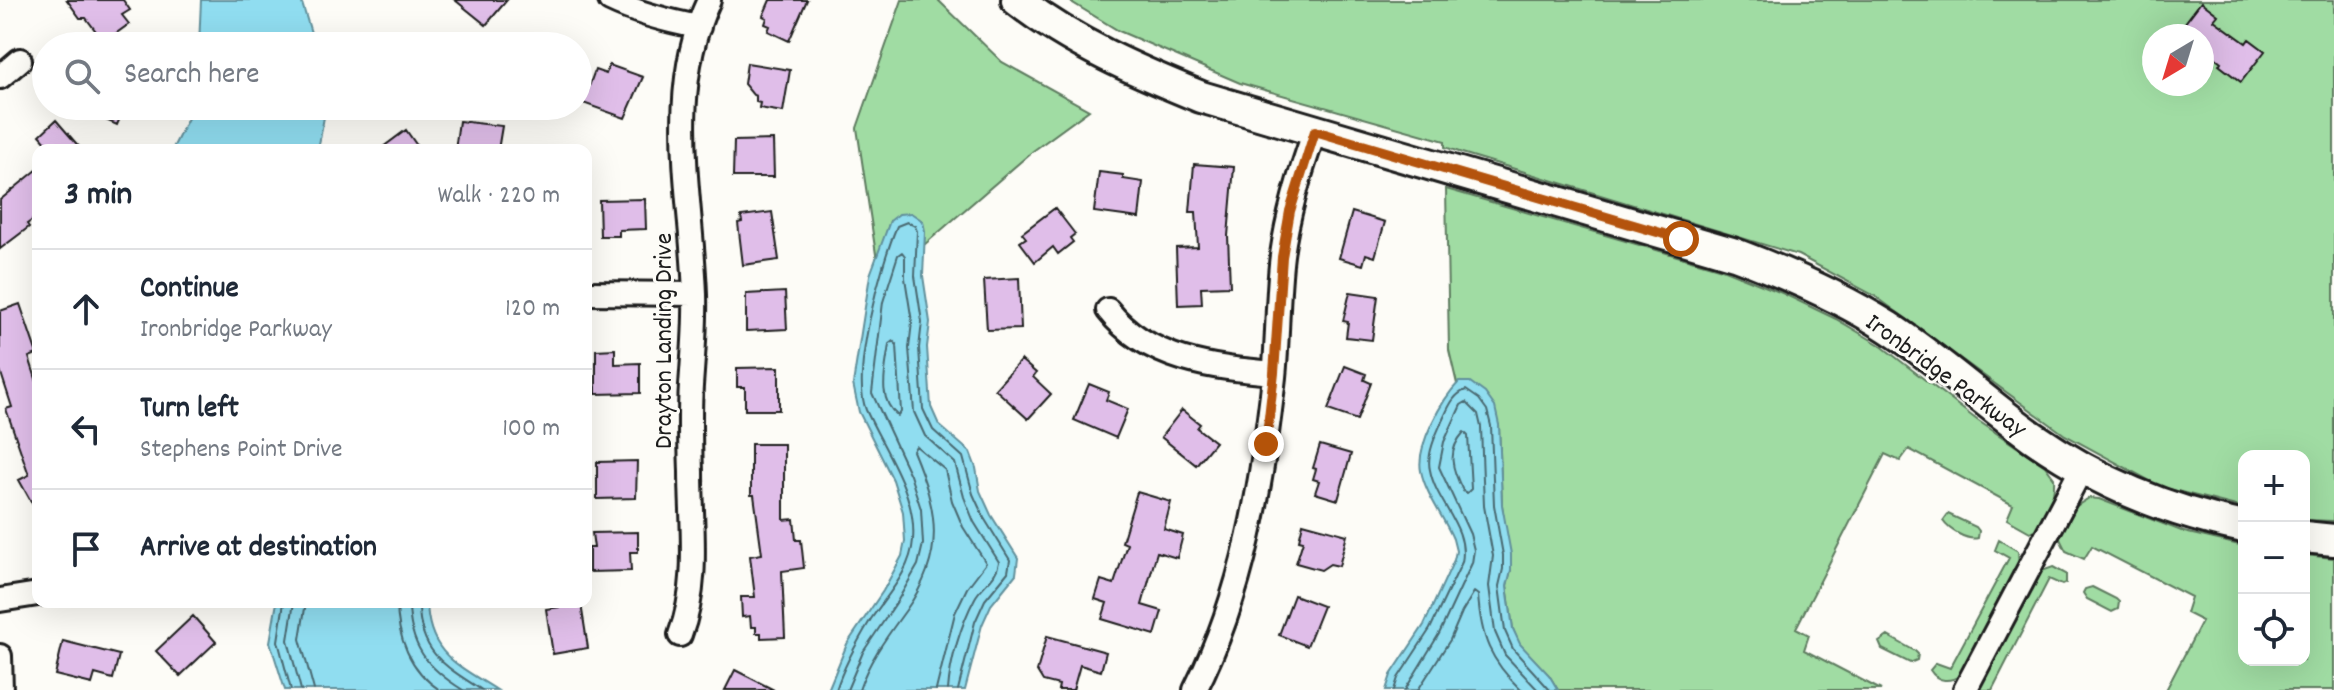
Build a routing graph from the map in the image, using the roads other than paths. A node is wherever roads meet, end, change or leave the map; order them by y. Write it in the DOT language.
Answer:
graph roads {
  1 [pos="610,0"];
  2 [pos="709,0"];
  3 [pos="1017,0"];
  4 [pos="699,27"];
  5 [pos="20,60"];
  6 [pos="0,77"];
  7 [pos="1315,131"];
  8 [pos="592,293"];
  9 [pos="695,294"];
  10 [pos="1108,310"];
  11 [pos="1274,373"];
  12 [pos="2082,468"];
  13 [pos="2238,525"];
  14 [pos="2310,538"];
  15 [pos="2334,540"];
  16 [pos="32,595"];
  17 [pos="0,600"];
  18 [pos="680,635"];
  19 [pos="0,656"];
  20 [pos="1,690"];
  21 [pos="1195,690"];
  22 [pos="1965,690"];
  1 -- 4 [label="street"];
  2 -- 4 [label="street, Drayton Landing Drive"];
  3 -- 7 [label="street, Ironbridge Parkway"];
  4 -- 9 [label="street, Drayton Landing Drive"];
  5 -- 6 [label="street"];
  7 -- 11 [label="street"];
  7 -- 12 [label="street, Ironbridge Parkway"];
  8 -- 9 [label="street"];
  9 -- 18 [label="street, Drayton Landing Drive"];
  10 -- 11 [label="street"];
  11 -- 21 [label="street"];
  12 -- 13 [label="street, Ironbridge Parkway"];
  12 -- 22 [label="street"];
  14 -- 15 [label="street"];
  16 -- 17 [label="street"];
  19 -- 20 [label="street"];
}
